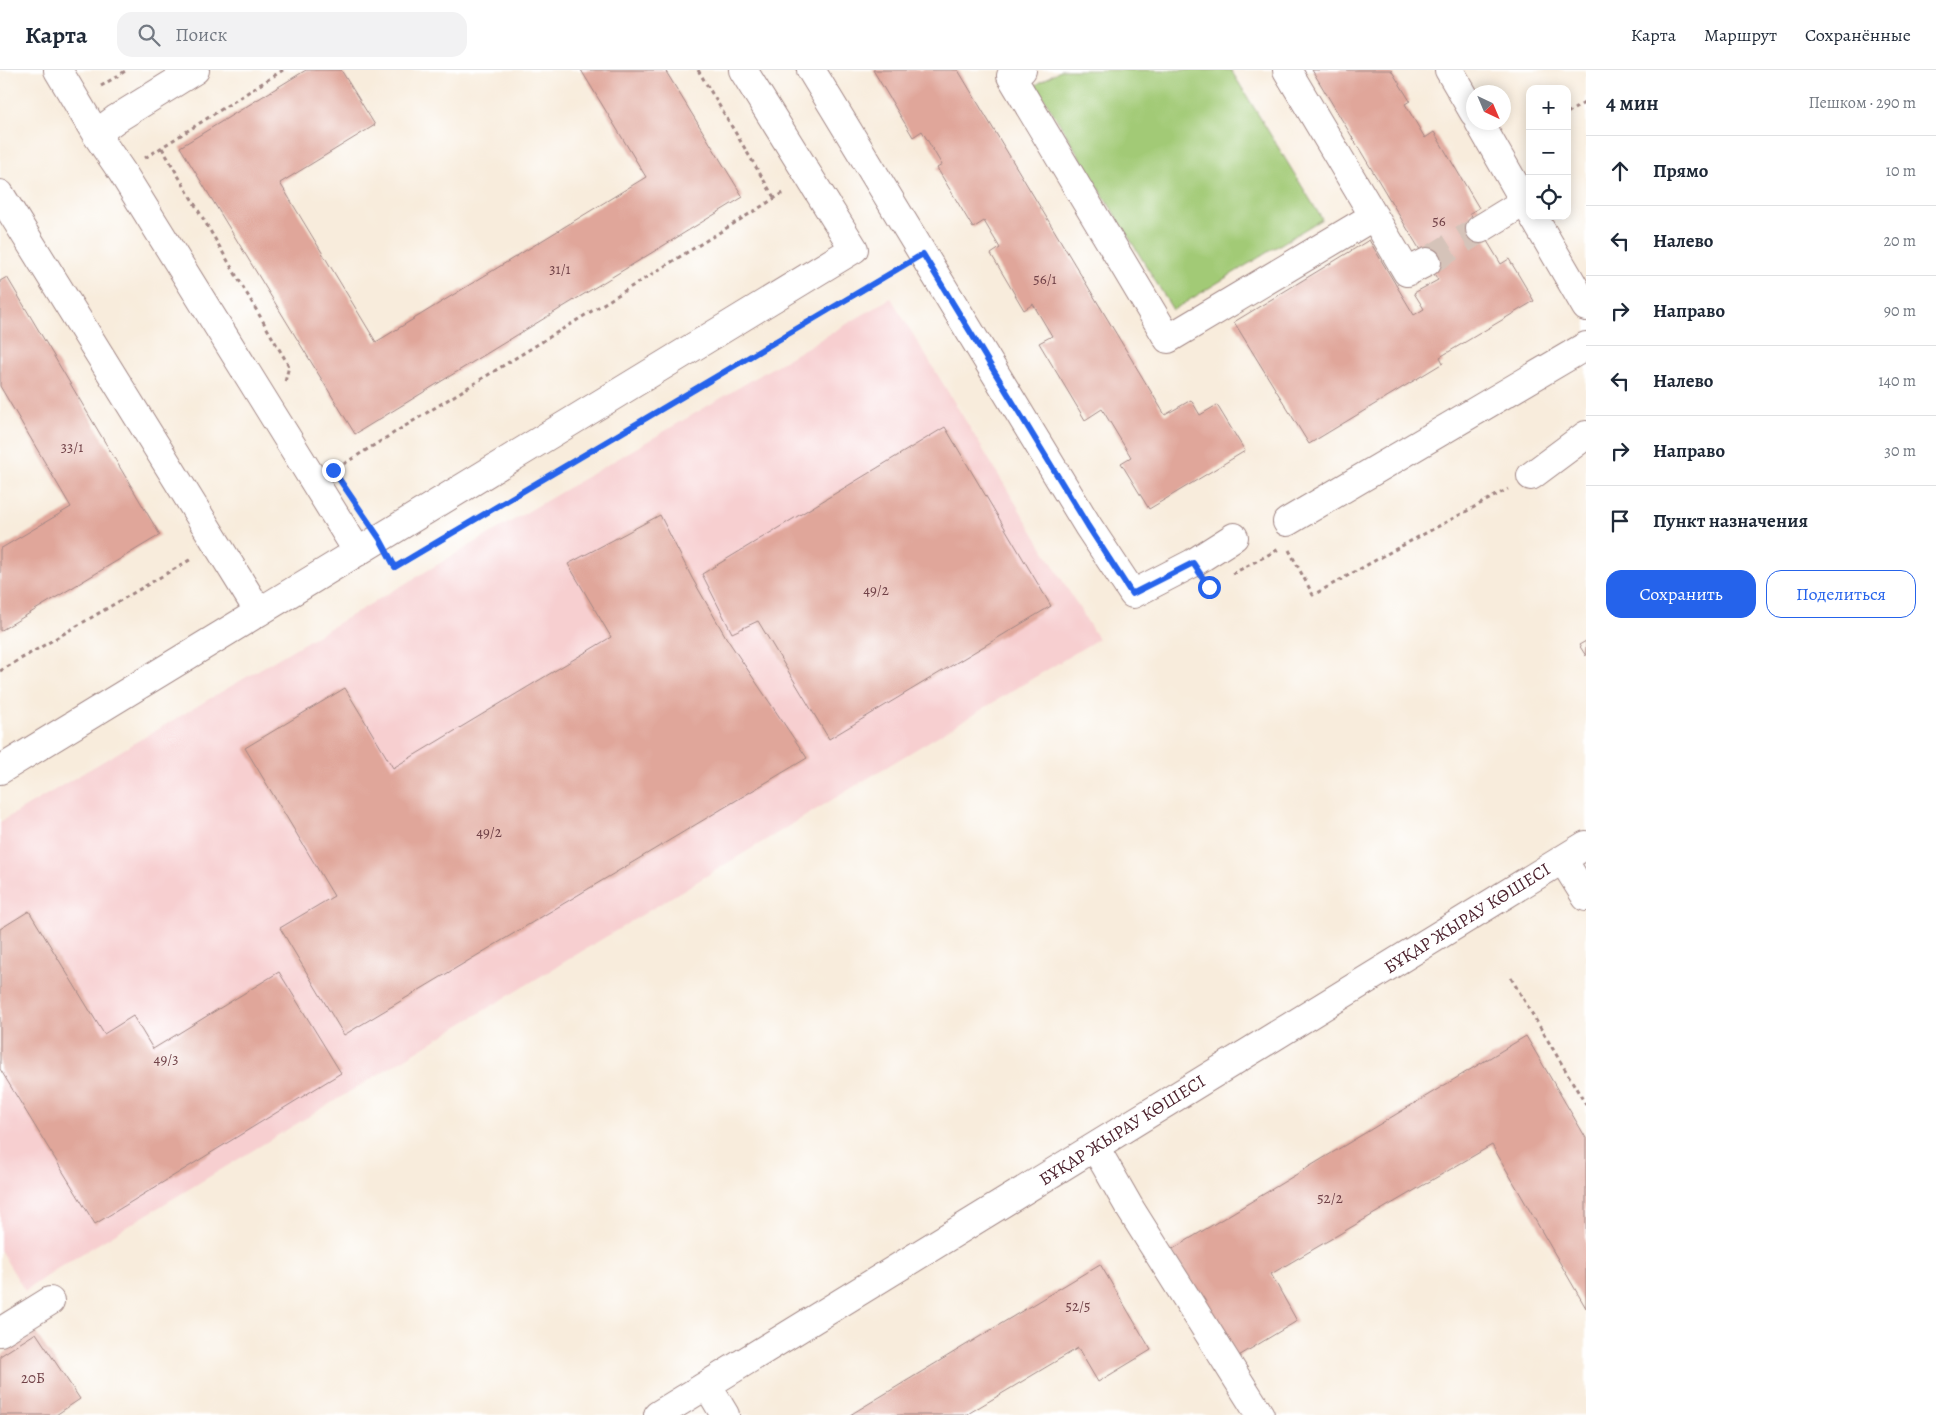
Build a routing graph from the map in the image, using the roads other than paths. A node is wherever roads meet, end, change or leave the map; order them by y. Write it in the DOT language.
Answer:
graph roads {
  1 [pos="58,70"];
  2 [pos="195,70"];
  3 [pos="743,70"];
  4 [pos="810,70"];
  5 [pos="1022,70"];
  6 [pos="1287,70"];
  7 [pos="1449,70"];
  8 [pos="1466,99"];
  9 [pos="1484,130"];
  10 [pos="96,134"];
  11 [pos="0,194"];
  12 [pos="1526,205"];
  13 [pos="1526,211"];
  14 [pos="1374,216"];
  15 [pos="1535,220"];
  16 [pos="1480,229"];
  17 [pos="1427,262"];
  18 [pos="1586,307"];
  19 [pos="1586,346"];
  20 [pos="1586,435"];
  21 [pos="1531,476"];
  22 [pos="1287,522"];
  23 [pos="1234,537"];
  24 [pos="369,545"];
  25 [pos="259,612"];
  26 [pos="0,770"];
  27 [pos="1586,846"];
  28 [pos="1563,860"];
  29 [pos="1586,898"];
  30 [pos="1095,1147"];
  31 [pos="50,1301"];
  32 [pos="0,1332"];
  33 [pos="707,1385"];
  34 [pos="658,1415"];
  35 [pos="725,1415"];
  36 [pos="1260,1415"];
  1 -- 10 [label="street"];
  2 -- 10 [label="street"];
  3 -- 24 [label="street"];
  4 -- 23 [label="street"];
  5 -- 14 [label="street"];
  6 -- 14 [label="street"];
  7 -- 8 [label="street"];
  9 -- 12 [label="street"];
  10 -- 24 [label="street"];
  11 -- 25 [label="street"];
  13 -- 16 [label="street"];
  14 -- 17 [label="street"];
  15 -- 18 [label="street"];
  19 -- 22 [label="street"];
  20 -- 21 [label="street"];
  24 -- 25 [label="street"];
  25 -- 26 [label="street"];
  27 -- 28 [label="street, БҰҚАР ЖЫРАУ КӨШЕСІ"];
  28 -- 29 [label="street"];
  28 -- 30 [label="street, БҰҚАР ЖЫРАУ КӨШЕСІ"];
  30 -- 33 [label="street, БҰҚАР ЖЫРАУ КӨШЕСІ"];
  30 -- 36 [label="street"];
  31 -- 32 [label="street"];
  33 -- 34 [label="street, БҰҚАР ЖЫРАУ КӨШЕСІ"];
  33 -- 35 [label="street"];
}
